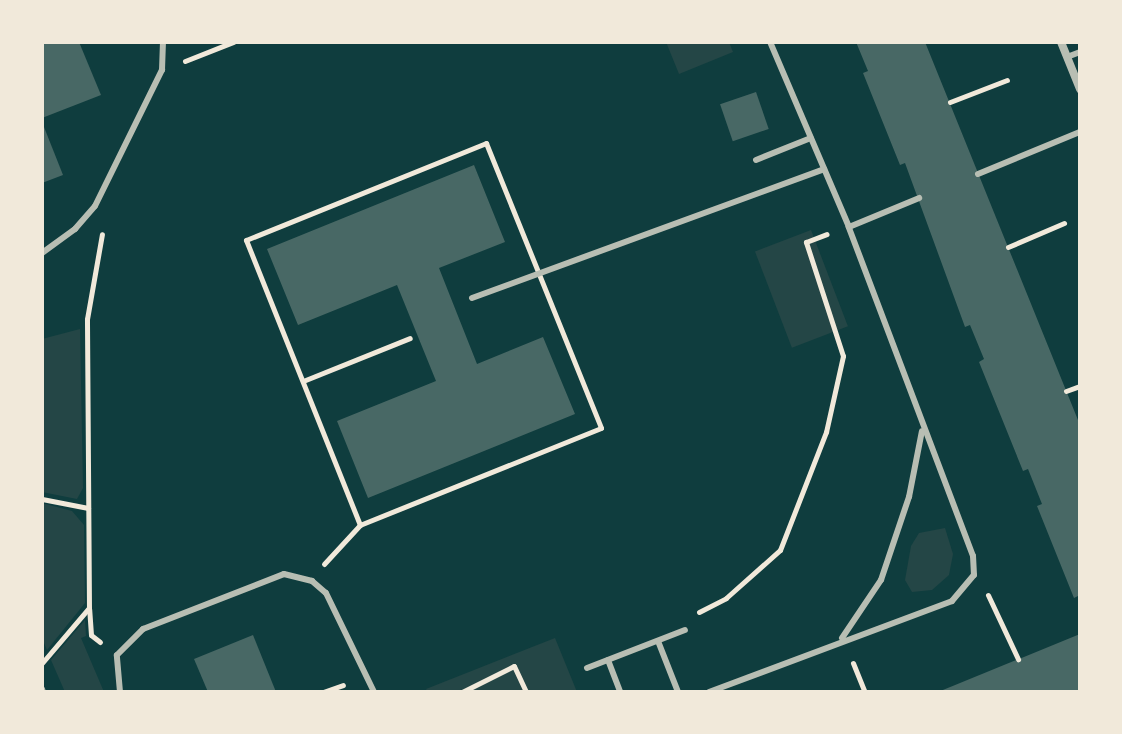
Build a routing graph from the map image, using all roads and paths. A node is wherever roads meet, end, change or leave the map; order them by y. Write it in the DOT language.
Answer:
graph roads {
  1 [pos="163,42"];
  2 [pos="233,42"];
  3 [pos="770,42"];
  4 [pos="1061,42"];
  5 [pos="1080,52"];
  6 [pos="1067,57"];
  7 [pos="162,70"];
  8 [pos="1007,80"];
  9 [pos="1080,89"];
  10 [pos="950,102"];
  11 [pos="1080,132"];
  12 [pos="811,138"];
  13 [pos="756,160"];
  14 [pos="824,169"];
  15 [pos="978,174"];
  16 [pos="919,198"];
  17 [pos="95,206"];
  18 [pos="1064,223"];
  19 [pos="849,227"];
  20 [pos="1008,247"];
  21 [pos="42,253"];
  22 [pos="539,274"];
  23 [pos="472,298"];
  24 [pos="410,338"];
  25 [pos="303,381"];
  26 [pos="1080,386"];
  27 [pos="1066,391"];
  28 [pos="923,429"];
  29 [pos="42,499"];
  30 [pos="88,508"];
  31 [pos="360,525"];
  32 [pos="335,548"];
  33 [pos="974,575"];
  34 [pos="89,609"];
  35 [pos="685,630"];
  36 [pos="842,638"];
  37 [pos="658,641"];
  38 [pos="117,655"];
  39 [pos="1018,659"];
  40 [pos="608,660"];
  41 [pos="42,663"];
  42 [pos="587,668"];
  43 [pos="468,689"];
  44 [pos="120,692"];
  45 [pos="374,692"];
  46 [pos="462,692"];
  47 [pos="526,692"];
  48 [pos="620,692"];
  49 [pos="678,692"];
  50 [pos="709,692"];
  1 -- 7 [label="lane"];
  2 -- 7 [label="path"];
  3 -- 12 [label="lane"];
  4 -- 6 [label="street"];
  5 -- 6 [label="lane"];
  6 -- 9 [label="street"];
  7 -- 17 [label="lane"];
  8 -- 10 [label="path"];
  11 -- 15 [label="lane"];
  12 -- 13 [label="lane"];
  12 -- 14 [label="lane"];
  14 -- 19 [label="lane"];
  14 -- 22 [label="lane"];
  16 -- 19 [label="lane"];
  17 -- 21 [label="lane"];
  17 -- 30 [label="path"];
  18 -- 20 [label="path"];
  19 -- 28 [label="lane"];
  19 -- 35 [label="path"];
  22 -- 23 [label="lane"];
  22 -- 25 [label="path"];
  22 -- 31 [label="path"];
  24 -- 25 [label="path"];
  25 -- 31 [label="path"];
  26 -- 27 [label="path"];
  28 -- 33 [label="lane"];
  28 -- 36 [label="lane"];
  29 -- 30 [label="path"];
  30 -- 34 [label="path"];
  31 -- 32 [label="path"];
  33 -- 36 [label="lane"];
  33 -- 39 [label="path"];
  34 -- 38 [label="path"];
  34 -- 41 [label="path"];
  35 -- 37 [label="lane"];
  36 -- 50 [label="lane"];
  37 -- 40 [label="lane"];
  37 -- 49 [label="lane"];
  38 -- 44 [label="lane"];
  38 -- 45 [label="lane"];
  40 -- 42 [label="lane"];
  40 -- 48 [label="lane"];
  43 -- 46 [label="path"];
  43 -- 47 [label="path"];
}
